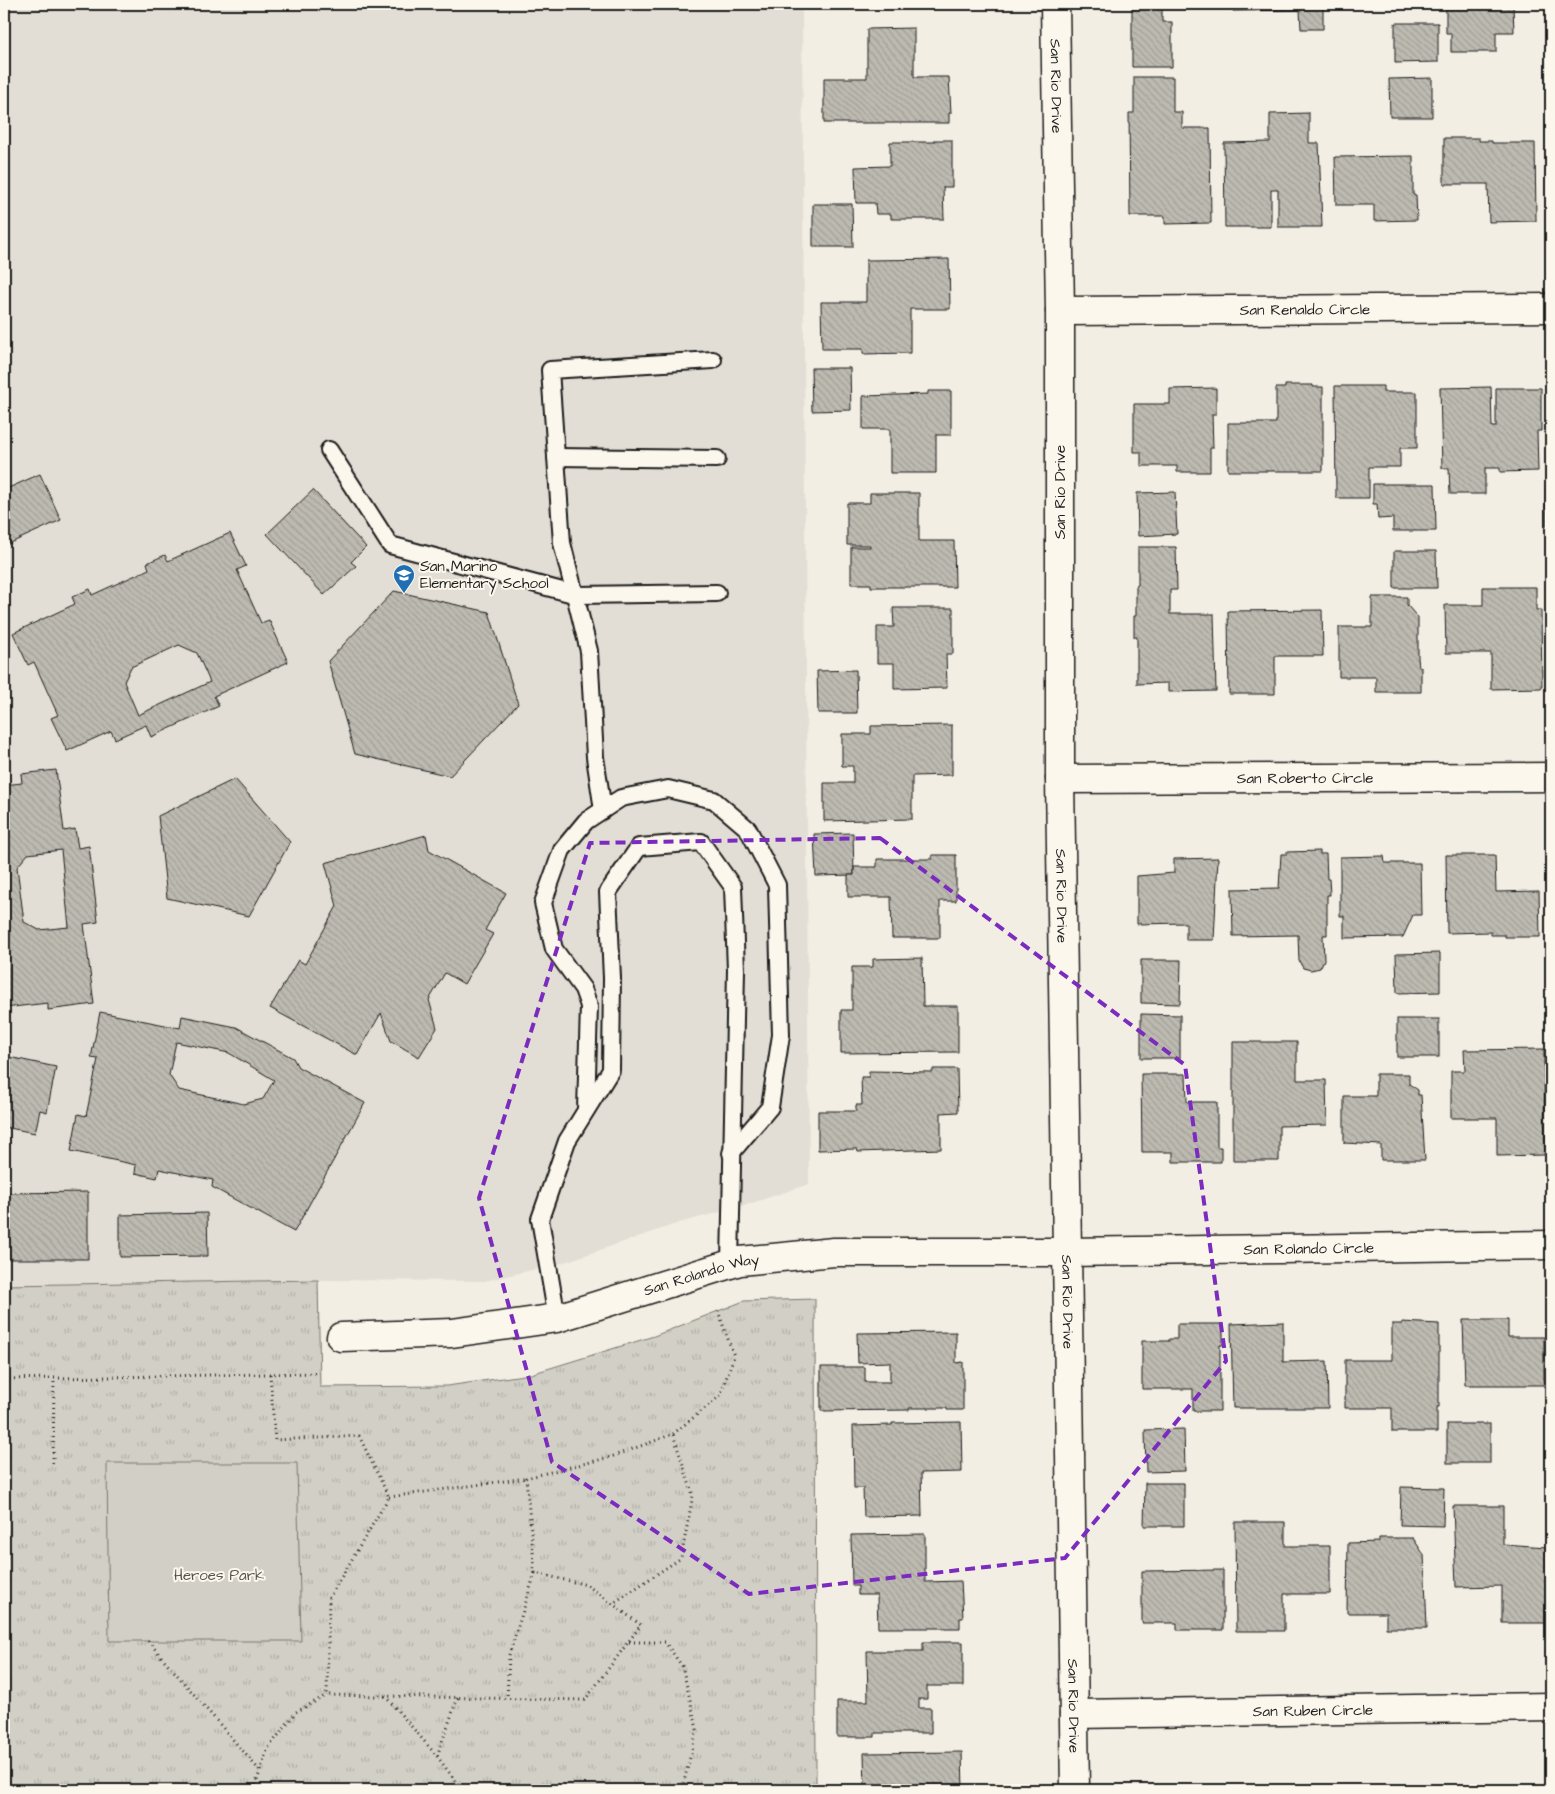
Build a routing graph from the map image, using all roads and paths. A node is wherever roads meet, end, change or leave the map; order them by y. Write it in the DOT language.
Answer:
graph roads {
  1 [pos="1055,4"];
  2 [pos="1551,308"];
  3 [pos="1060,311"];
  4 [pos="713,360"];
  5 [pos="329,450"];
  6 [pos="556,457"];
  7 [pos="717,459"];
  8 [pos="717,593"];
  9 [pos="577,595"];
  10 [pos="1551,777"];
  11 [pos="1060,779"];
  12 [pos="603,810"];
  13 [pos="586,1110"];
  14 [pos="731,1153"];
  15 [pos="1551,1245"];
  16 [pos="1066,1252"];
  17 [pos="730,1264"];
  18 [pos="718,1311"];
  19 [pos="557,1318"];
  20 [pos="341,1337"];
  21 [pos="320,1373"];
  22 [pos="270,1374"];
  23 [pos="54,1378"];
  24 [pos="4,1379"];
  25 [pos="673,1434"];
  26 [pos="53,1463"];
  27 [pos="526,1478"];
  28 [pos="389,1497"];
  29 [pos="535,1573"];
  30 [pos="612,1604"];
  31 [pos="148,1641"];
  32 [pos="628,1642"];
  33 [pos="327,1695"];
  34 [pos="384,1696"];
  35 [pos="458,1697"];
  36 [pos="506,1699"];
  37 [pos="1551,1707"];
  38 [pos="1074,1714"];
  39 [pos="436,1756"];
  40 [pos="260,1771"];
  41 [pos="254,1790"];
  42 [pos="462,1790"];
  43 [pos="682,1790"];
  44 [pos="1075,1790"];
  1 -- 3 [label="street, San Rio Drive"];
  2 -- 3 [label="street, San Renaldo Circle"];
  3 -- 11 [label="street, San Rio Drive"];
  4 -- 6 [label="lane"];
  5 -- 9 [label="lane"];
  6 -- 7 [label="lane"];
  6 -- 9 [label="lane"];
  8 -- 9 [label="lane"];
  9 -- 12 [label="lane"];
  10 -- 11 [label="street, San Roberto Circle"];
  11 -- 16 [label="street, San Rio Drive"];
  12 -- 13 [label="lane"];
  12 -- 14 [label="lane"];
  13 -- 14 [label="lane"];
  13 -- 19 [label="lane"];
  14 -- 17 [label="lane"];
  15 -- 16 [label="street, San Rolando Circle"];
  16 -- 17 [label="street, San Rolando Way"];
  16 -- 38 [label="street, San Rio Drive"];
  17 -- 19 [label="street, San Rolando Way"];
  18 -- 25 [label="path"];
  19 -- 20 [label="street, San Rolando Way"];
  21 -- 22 [label="path"];
  22 -- 23 [label="path"];
  22 -- 28 [label="path"];
  23 -- 24 [label="path"];
  23 -- 26 [label="path"];
  25 -- 27 [label="path"];
  25 -- 30 [label="path"];
  27 -- 28 [label="path"];
  27 -- 29 [label="path"];
  28 -- 33 [label="path"];
  29 -- 30 [label="path"];
  29 -- 36 [label="path"];
  30 -- 32 [label="path"];
  31 -- 40 [label="path"];
  32 -- 36 [label="path"];
  32 -- 43 [label="path"];
  33 -- 34 [label="path"];
  33 -- 40 [label="path"];
  34 -- 35 [label="path"];
  34 -- 39 [label="path"];
  35 -- 36 [label="path"];
  35 -- 39 [label="path"];
  37 -- 38 [label="street, San Ruben Circle"];
  38 -- 44 [label="street, San Rio Drive"];
  39 -- 42 [label="path"];
  40 -- 41 [label="path"];
}
